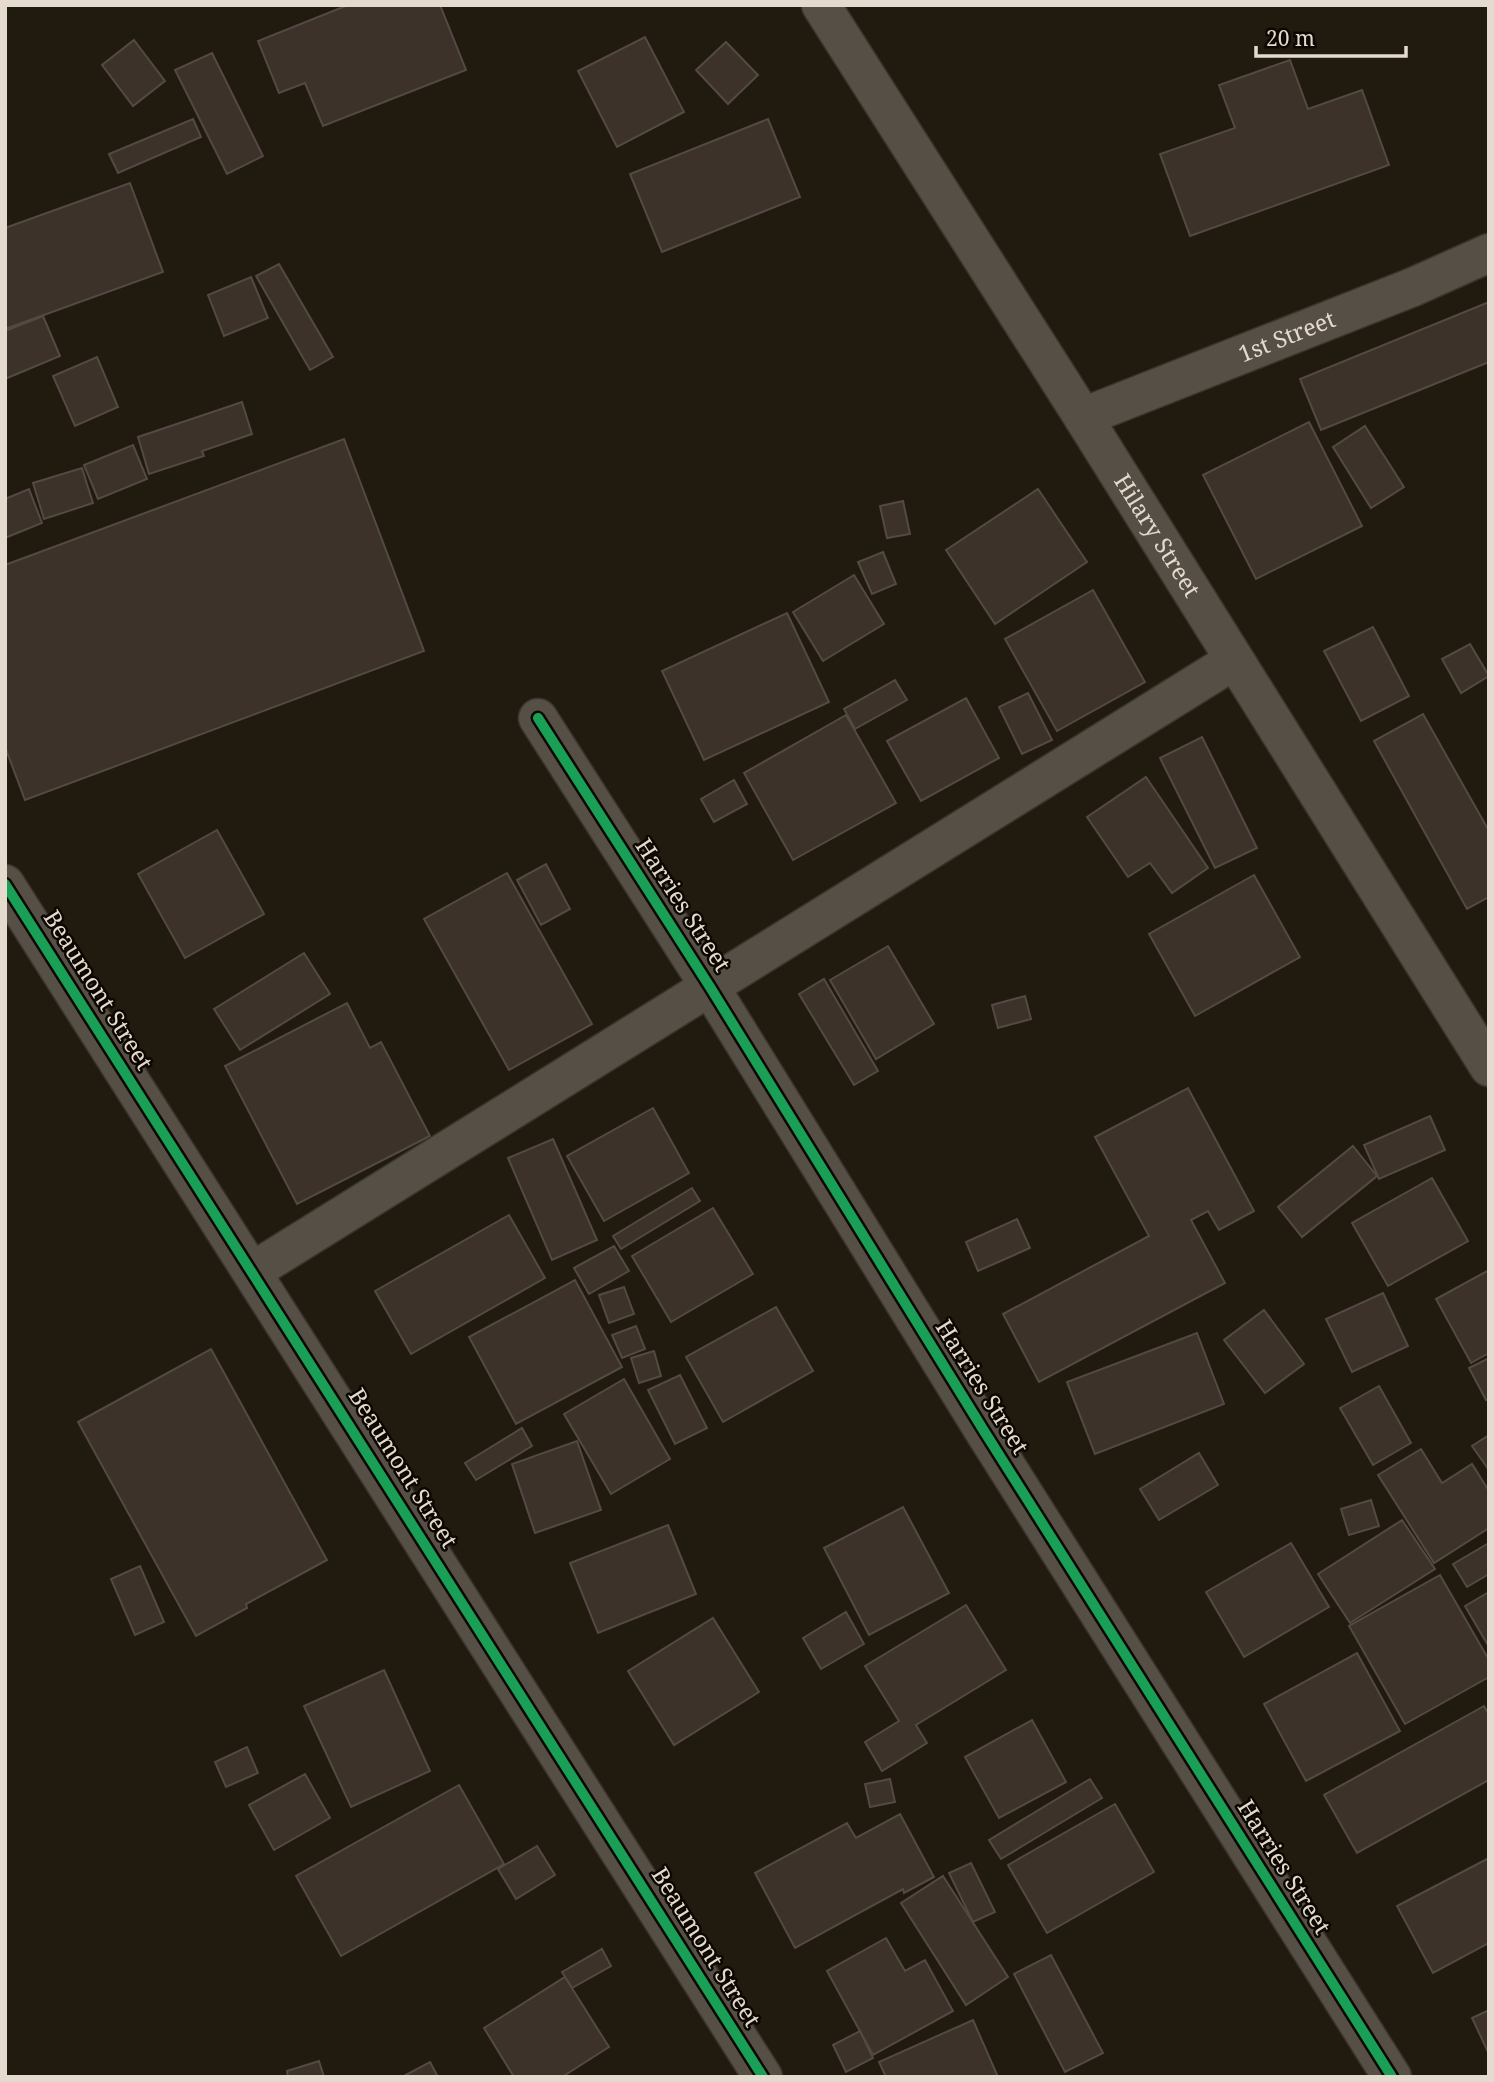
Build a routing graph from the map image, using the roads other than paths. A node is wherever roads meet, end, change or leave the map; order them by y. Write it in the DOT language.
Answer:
graph roads {
  1 [pos="821,5"];
  2 [pos="1489,253"];
  3 [pos="1083,418"];
  4 [pos="1233,661"];
  5 [pos="538,718"];
  6 [pos="5,884"];
  7 [pos="710,987"];
  8 [pos="1489,1067"];
  9 [pos="253,1271"];
  10 [pos="763,2077"];
  11 [pos="1392,2077"];
  1 -- 3 [label="street, Hilary Street"];
  2 -- 3 [label="street, 1st Street"];
  3 -- 4 [label="street, Hilary Street"];
  4 -- 7 [label="street, Harries Street"];
  4 -- 8 [label="street, Hilary Street"];
  5 -- 7 [label="street, Harries Street"];
  6 -- 9 [label="street, Beaumont Street"];
  7 -- 9 [label="street, Harries Street"];
  7 -- 11 [label="street, Harries Street"];
  9 -- 10 [label="street, Beaumont Street"];
}
